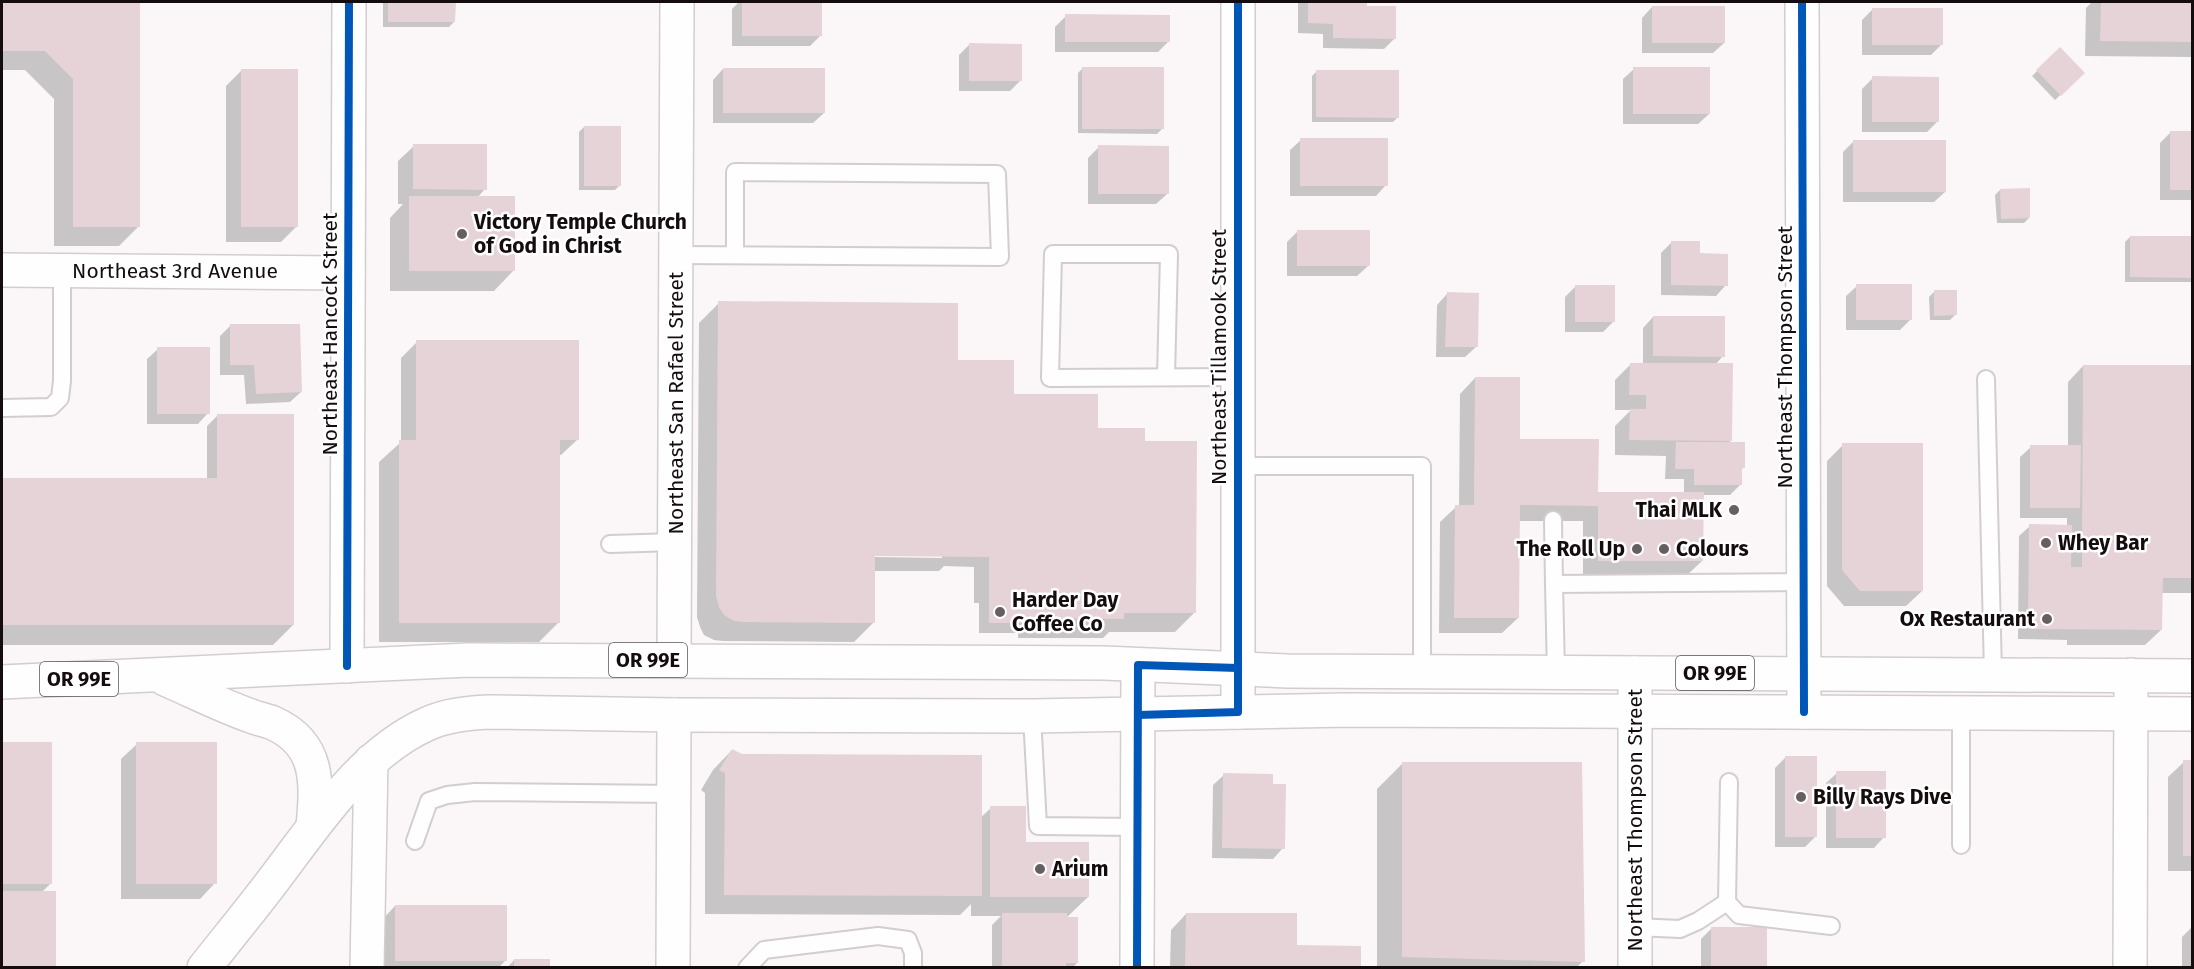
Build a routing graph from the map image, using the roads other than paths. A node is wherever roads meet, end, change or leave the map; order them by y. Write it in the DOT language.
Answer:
graph roads {
  1 [pos="349,2"];
  2 [pos="677,2"];
  3 [pos="1238,2"];
  4 [pos="1802,2"];
  5 [pos="676,255"];
  6 [pos="735,255"];
  7 [pos="2,270"];
  8 [pos="62,271"];
  9 [pos="348,273"];
  10 [pos="1237,376"];
  11 [pos="1166,377"];
  12 [pos="1986,379"];
  13 [pos="2,408"];
  14 [pos="1237,466"];
  15 [pos="1553,520"];
  16 [pos="675,542"];
  17 [pos="610,544"];
  18 [pos="1804,582"];
  19 [pos="1554,584"];
  20 [pos="674,660"];
  21 [pos="1138,665"];
  22 [pos="347,666"];
  23 [pos="1238,668"];
  24 [pos="1422,671"];
  25 [pos="1556,673"];
  26 [pos="1635,673"];
  27 [pos="1804,673"];
  28 [pos="1993,674"];
  29 [pos="157,675"];
  30 [pos="2131,675"];
  31 [pos="2193,675"];
  32 [pos="2,682"];
  33 [pos="1238,712"];
  34 [pos="1636,712"];
  35 [pos="1804,712"];
  36 [pos="1961,713"];
  37 [pos="2131,714"];
  38 [pos="2193,714"];
  39 [pos="674,715"];
  40 [pos="1138,715"];
  41 [pos="1032,716"];
  42 [pos="371,761"];
  43 [pos="1729,782"];
  44 [pos="674,794"];
  45 [pos="313,826"];
  46 [pos="1138,826"];
  47 [pos="415,841"];
  48 [pos="1961,844"];
  49 [pos="1727,902"];
  50 [pos="1831,926"];
  51 [pos="1635,927"];
  52 [pos="204,968"];
  53 [pos="367,968"];
  54 [pos="673,968"];
  55 [pos="747,968"];
  56 [pos="913,968"];
  57 [pos="1137,968"];
  58 [pos="1635,968"];
  59 [pos="2130,968"];
  1 -- 9 [label="main road, Northeast Hancock Street"];
  2 -- 5 [label="main road, Northeast San Rafael Street"];
  3 -- 10 [label="main road, Northeast Tillamook Street"];
  4 -- 18 [label="main road, Northeast Thompson Street"];
  5 -- 6 [label="lane"];
  5 -- 16 [label="main road, Northeast San Rafael Street"];
  6 -- 6 [label="lane"];
  7 -- 8 [label="main road, Northeast 3rd Avenue"];
  8 -- 9 [label="main road, Northeast 3rd Avenue"];
  8 -- 13 [label="lane"];
  9 -- 22 [label="main road, Northeast Hancock Street"];
  10 -- 11 [label="lane"];
  10 -- 14 [label="main road, Northeast Tillamook Street"];
  11 -- 11 [label="lane"];
  12 -- 28 [label="lane"];
  14 -- 23 [label="main road, Northeast Tillamook Street"];
  14 -- 24 [label="lane"];
  15 -- 19 [label="lane"];
  16 -- 17 [label="lane"];
  16 -- 20 [label="main road, Northeast San Rafael Street"];
  18 -- 19 [label="lane"];
  18 -- 27 [label="main road, Northeast Thompson Street"];
  19 -- 25 [label="lane"];
  20 -- 21 [label="main road, OR 99E"];
  20 -- 22 [label="main road, OR 99E"];
  21 -- 23 [label="main road, OR 99E"];
  21 -- 40 [label="main road"];
  22 -- 29 [label="main road, OR 99E"];
  23 -- 24 [label="main road, OR 99E"];
  23 -- 33 [label="main road, Northeast Tillamook Street"];
  24 -- 25 [label="main road, OR 99E"];
  25 -- 26 [label="main road, OR 99E"];
  26 -- 27 [label="main road, OR 99E"];
  26 -- 34 [label="main road, Northeast Thompson Street"];
  27 -- 28 [label="main road, OR 99E"];
  27 -- 35 [label="main road, Northeast Thompson Street"];
  28 -- 30 [label="main road, OR 99E"];
  29 -- 32 [label="main road, OR 99E"];
  29 -- 45 [label="main road"];
  30 -- 31 [label="main road, OR 99E"];
  30 -- 37 [label="main road"];
  33 -- 34 [label="main road, OR 99E"];
  33 -- 40 [label="main road, OR 99E"];
  34 -- 35 [label="main road, OR 99E"];
  34 -- 51 [label="main road, Northeast Thompson Street"];
  35 -- 36 [label="main road, OR 99E"];
  36 -- 37 [label="main road, OR 99E"];
  36 -- 48 [label="lane"];
  37 -- 38 [label="main road, OR 99E"];
  37 -- 59 [label="main road"];
  39 -- 41 [label="main road, OR 99E"];
  39 -- 42 [label="main road, OR 99E"];
  39 -- 44 [label="main road"];
  40 -- 41 [label="main road, OR 99E"];
  40 -- 46 [label="main road"];
  41 -- 46 [label="lane"];
  42 -- 45 [label="main road, OR 99E"];
  42 -- 53 [label="main road"];
  43 -- 49 [label="lane"];
  44 -- 47 [label="lane"];
  44 -- 54 [label="main road"];
  45 -- 52 [label="main road, OR 99E"];
  46 -- 57 [label="main road"];
  49 -- 50 [label="lane"];
  49 -- 51 [label="lane"];
  51 -- 58 [label="main road, Northeast Thompson Street"];
  55 -- 56 [label="lane"];
}
